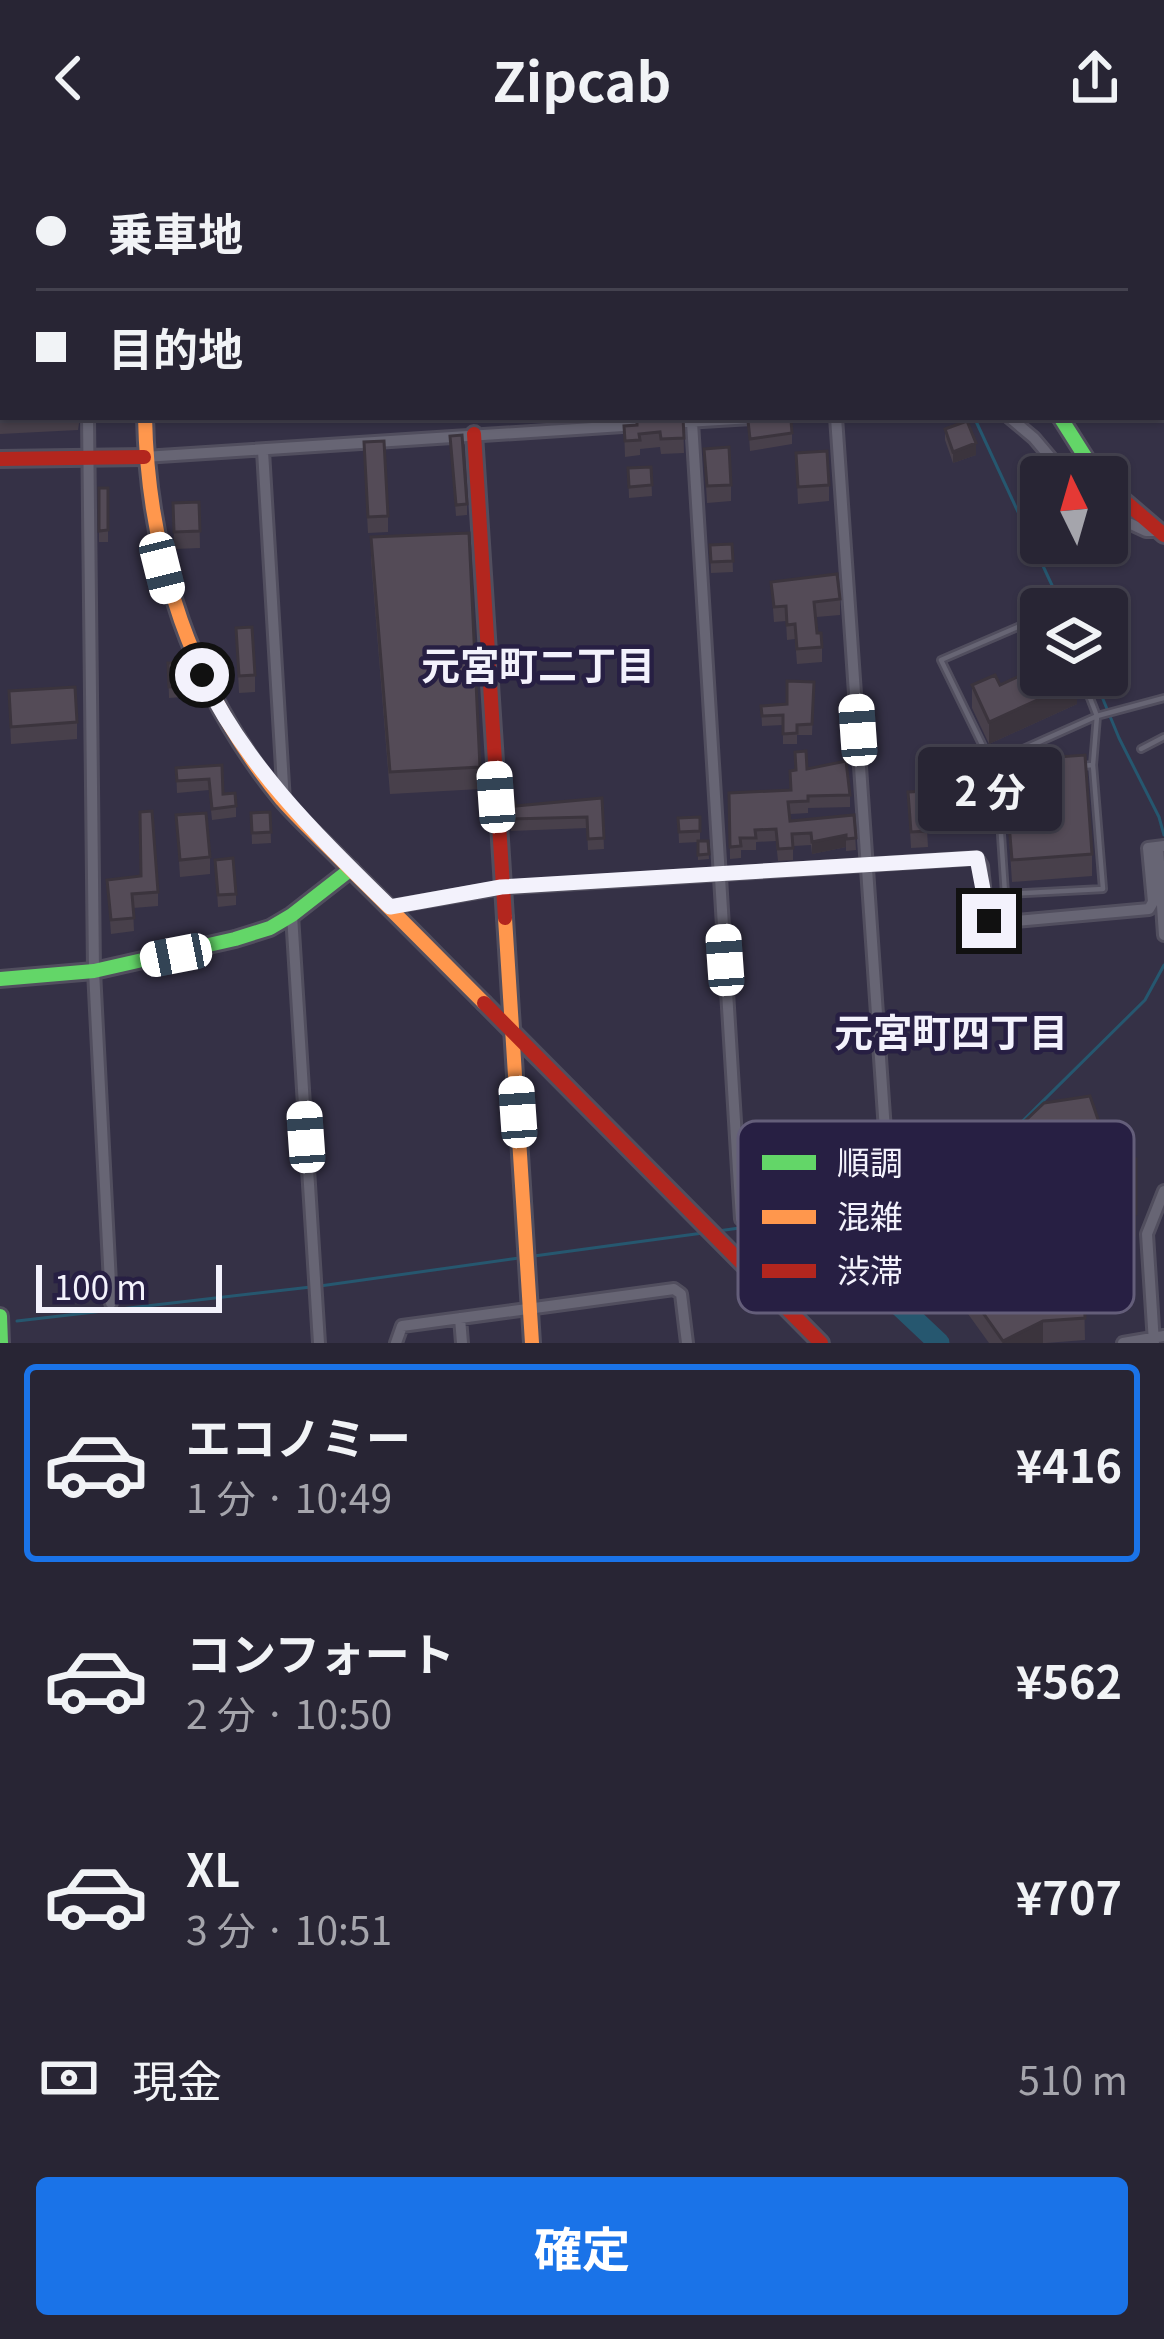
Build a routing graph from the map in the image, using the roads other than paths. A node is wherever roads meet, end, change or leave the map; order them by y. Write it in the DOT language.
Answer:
graph roads {
  1 [pos="88,420"];
  2 [pos="145,420"];
  3 [pos="722,420"];
  4 [pos="836,420"];
  5 [pos="1013,420"];
  6 [pos="1062,420"];
  7 [pos="692,422"];
  8 [pos="670,423"];
  9 [pos="648,424"];
  10 [pos="474,434"];
  11 [pos="263,451"];
  12 [pos="88,455"];
  13 [pos="1049,456"];
  14 [pos="1085,456"];
  15 [pos="144,457"];
  16 [pos="0,460"];
  17 [pos="1128,504"];
  18 [pos="1128,523"];
  19 [pos="1161,533"];
  20 [pos="1020,626"];
  21 [pos="1089,696"];
  22 [pos="1164,698"];
  23 [pos="1096,716"];
  24 [pos="1164,737"];
  25 [pos="1141,748"];
  26 [pos="990,764"];
  27 [pos="1093,765"];
  28 [pos="1074,767"];
  29 [pos="284,802"];
  30 [pos="1160,846"];
  31 [pos="867,866"];
  32 [pos="351,869"];
  33 [pos="720,874"];
  34 [pos="501,887"];
  35 [pos="390,907"];
  36 [pos="292,915"];
  37 [pos="1164,935"];
  38 [pos="94,971"];
  39 [pos="0,979"];
  40 [pos="512,1032"];
  41 [pos="883,1121"];
  42 [pos="738,1170"];
  43 [pos="1164,1191"];
  44 [pos="738,1259"];
  45 [pos="111,1303"];
  46 [pos="529,1309"];
  47 [pos="791,1313"];
  48 [pos="0,1316"];
  49 [pos="460,1318"];
  50 [pos="1157,1339"];
  51 [pos="1,1343"];
  52 [pos="319,1343"];
  53 [pos="396,1343"];
  54 [pos="462,1343"];
  55 [pos="532,1343"];
  56 [pos="687,1343"];
  57 [pos="821,1343"];
  58 [pos="1123,1343"];
  1 -- 12 [label="street"];
  2 -- 15 [label="main road"];
  3 -- 7 [label="street"];
  4 -- 31 [label="street"];
  5 -- 13 [label="street"];
  6 -- 14 [label="main road"];
  7 -- 8 [label="street"];
  7 -- 33 [label="street"];
  9 -- 10 [label="street"];
  10 -- 11 [label="street"];
  10 -- 34 [label="main road"];
  11 -- 15 [label="street"];
  11 -- 29 [label="street"];
  12 -- 15 [label="main road"];
  12 -- 16 [label="main road"];
  12 -- 38 [label="street"];
  15 -- 29 [label="main road"];
  17 -- 19 [label="main road"];
  18 -- 19 [label="street"];
  20 -- 26 [label="lane"];
  21 -- 23 [label="lane"];
  22 -- 23 [label="lane"];
  23 -- 26 [label="lane"];
  23 -- 27 [label="lane"];
  24 -- 25 [label="lane"];
  26 -- 27 [label="lane"];
  27 -- 28 [label="lane"];
  29 -- 32 [label="main road"];
  30 -- 31 [label="street"];
  30 -- 37 [label="street"];
  31 -- 33 [label="street"];
  31 -- 41 [label="street"];
  32 -- 35 [label="main road"];
  32 -- 36 [label="main road"];
  33 -- 34 [label="street"];
  33 -- 42 [label="street"];
  34 -- 35 [label="street"];
  34 -- 40 [label="main road"];
  35 -- 40 [label="main road"];
  36 -- 38 [label="main road"];
  36 -- 52 [label="street"];
  38 -- 39 [label="main road"];
  38 -- 45 [label="street"];
  40 -- 44 [label="main road"];
  40 -- 46 [label="main road"];
  43 -- 50 [label="street"];
  46 -- 49 [label="street"];
  46 -- 55 [label="main road"];
  46 -- 56 [label="street"];
  47 -- 57 [label="main road"];
  48 -- 51 [label="main road"];
  49 -- 53 [label="street"];
  49 -- 54 [label="street"];
  50 -- 58 [label="street"];
}
